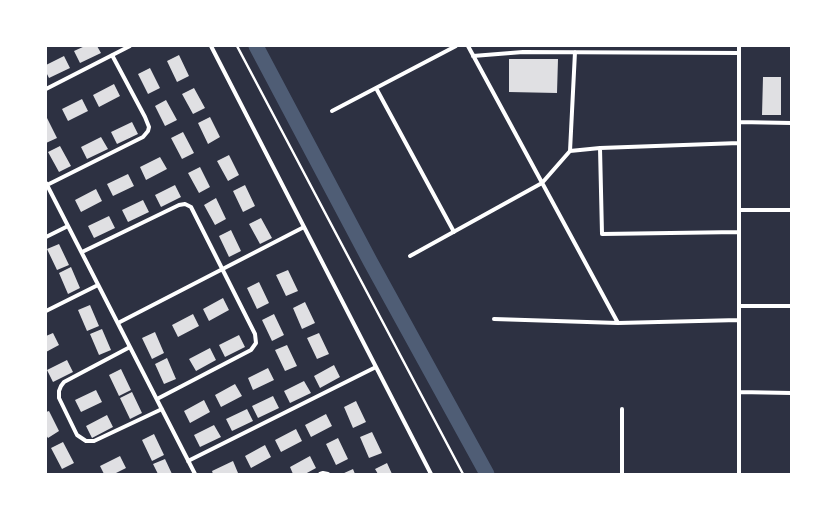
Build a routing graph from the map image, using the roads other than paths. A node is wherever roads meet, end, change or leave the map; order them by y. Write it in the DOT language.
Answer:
graph roads {
  1 [pos="130,46"];
  2 [pos="211,46"];
  3 [pos="456,46"];
  4 [pos="468,46"];
  5 [pos="523,46"];
  6 [pos="739,46"];
  7 [pos="523,52"];
  8 [pos="575,52"];
  9 [pos="739,53"];
  10 [pos="112,55"];
  11 [pos="473,56"];
  12 [pos="376,88"];
  13 [pos="46,89"];
  14 [pos="332,112"];
  15 [pos="739,122"];
  16 [pos="791,123"];
  17 [pos="739,143"];
  18 [pos="600,148"];
  19 [pos="570,151"];
  20 [pos="542,183"];
  21 [pos="47,184"];
  22 [pos="739,210"];
  23 [pos="791,210"];
  24 [pos="68,226"];
  25 [pos="304,227"];
  26 [pos="454,232"];
  27 [pos="739,232"];
  28 [pos="46,237"];
  29 [pos="82,252"];
  30 [pos="410,256"];
  31 [pos="222,269"];
  32 [pos="98,285"];
  33 [pos="739,306"];
  34 [pos="791,306"];
  35 [pos="46,311"];
  36 [pos="494,319"];
  37 [pos="739,320"];
  38 [pos="118,323"];
  39 [pos="618,323"];
  40 [pos="130,347"];
  41 [pos="376,367"];
  42 [pos="739,392"];
  43 [pos="791,393"];
  44 [pos="157,399"];
  45 [pos="162,409"];
  46 [pos="622,409"];
  47 [pos="188,461"];
  48 [pos="195,474"];
  49 [pos="320,474"];
  50 [pos="328,474"];
  51 [pos="431,474"];
  52 [pos="622,474"];
  53 [pos="739,474"];
  1 -- 10 [label="street"];
  2 -- 25 [label="street"];
  3 -- 12 [label="street"];
  4 -- 11 [label="street"];
  5 -- 7 [label="street"];
  6 -- 9 [label="street"];
  7 -- 8 [label="street"];
  7 -- 11 [label="street"];
  8 -- 9 [label="street"];
  8 -- 19 [label="street"];
  9 -- 15 [label="street"];
  10 -- 13 [label="street"];
  10 -- 21 [label="street"];
  11 -- 20 [label="street"];
  12 -- 14 [label="street"];
  12 -- 26 [label="street"];
  15 -- 16 [label="street"];
  15 -- 17 [label="street"];
  17 -- 18 [label="street"];
  17 -- 22 [label="street"];
  18 -- 19 [label="street"];
  18 -- 27 [label="street"];
  19 -- 20 [label="street"];
  20 -- 26 [label="street"];
  20 -- 39 [label="street"];
  21 -- 24 [label="street"];
  22 -- 23 [label="street"];
  22 -- 27 [label="street"];
  24 -- 28 [label="street"];
  24 -- 29 [label="street"];
  25 -- 31 [label="street"];
  25 -- 41 [label="street"];
  26 -- 30 [label="street"];
  27 -- 33 [label="street"];
  29 -- 31 [label="street"];
  29 -- 32 [label="street"];
  31 -- 38 [label="street"];
  31 -- 44 [label="street"];
  32 -- 35 [label="street"];
  32 -- 38 [label="street"];
  33 -- 34 [label="street"];
  33 -- 37 [label="street"];
  36 -- 39 [label="street"];
  37 -- 39 [label="street"];
  37 -- 42 [label="street"];
  38 -- 40 [label="street"];
  40 -- 44 [label="street"];
  40 -- 45 [label="street"];
  41 -- 47 [label="street"];
  41 -- 51 [label="street"];
  42 -- 43 [label="street"];
  42 -- 53 [label="street"];
  44 -- 45 [label="street"];
  45 -- 47 [label="street"];
  46 -- 52 [label="street"];
  47 -- 48 [label="street"];
  49 -- 50 [label="street"];
}
